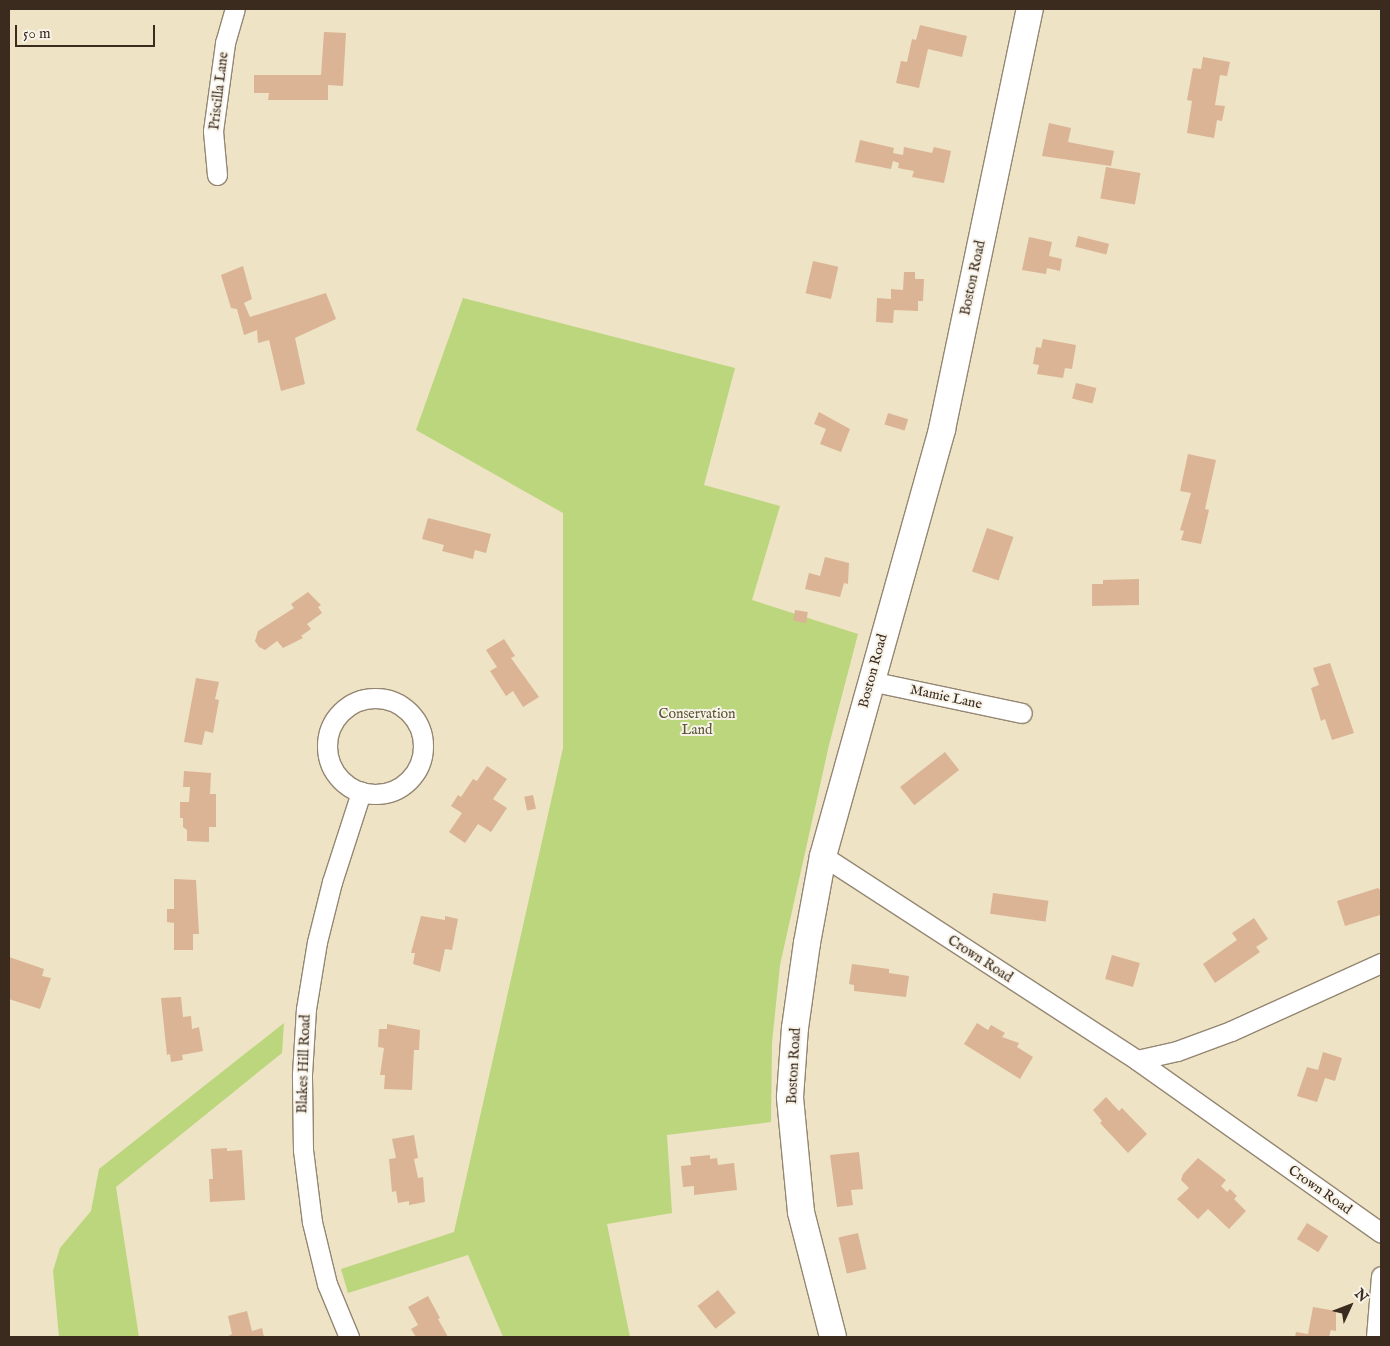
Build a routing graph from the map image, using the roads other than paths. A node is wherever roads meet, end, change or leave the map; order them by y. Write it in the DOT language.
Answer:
graph roads {
  1 [pos="235,9"];
  2 [pos="1030,9"];
  3 [pos="217,175"];
  4 [pos="870,681"];
  5 [pos="1022,713"];
  6 [pos="361,792"];
  7 [pos="823,856"];
  8 [pos="1381,963"];
  9 [pos="1137,1060"];
  10 [pos="1381,1233"];
  11 [pos="1381,1276"];
  12 [pos="349,1337"];
  13 [pos="833,1337"];
  14 [pos="1376,1337"];
  1 -- 3 [label="street, Priscilla Lane"];
  2 -- 4 [label="main road, Boston Road"];
  4 -- 5 [label="street, Mamie Lane"];
  4 -- 7 [label="main road, Boston Road"];
  6 -- 6 [label="street"];
  6 -- 12 [label="street, Blakes Hill Road"];
  7 -- 9 [label="street, Crown Road"];
  7 -- 13 [label="main road, Boston Road"];
  8 -- 9 [label="street"];
  9 -- 10 [label="street, Crown Road"];
  11 -- 14 [label="street"];
}
